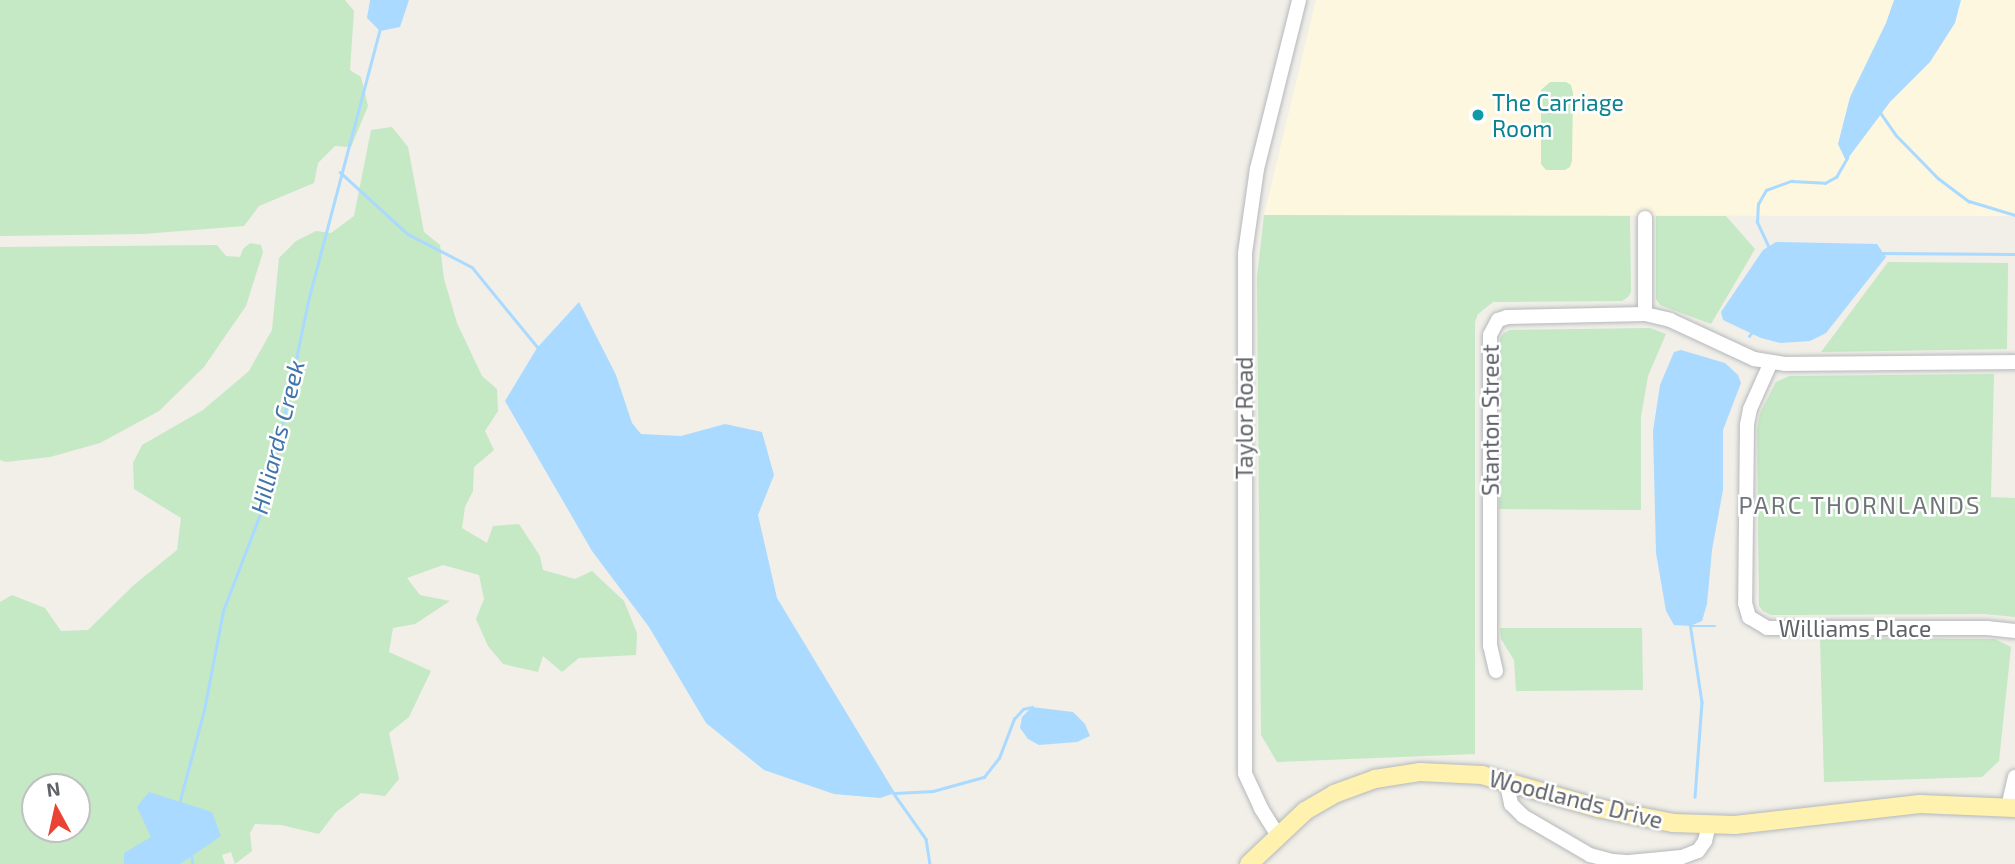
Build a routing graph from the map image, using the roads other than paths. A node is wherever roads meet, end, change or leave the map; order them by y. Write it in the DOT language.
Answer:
graph roads {
  1 [pos="1299,0"];
  2 [pos="1645,218"];
  3 [pos="1645,314"];
  4 [pos="1771,362"];
  5 [pos="2015,362"];
  6 [pos="2015,631"];
  7 [pos="1496,671"];
  8 [pos="2015,777"];
  9 [pos="1506,780"];
  10 [pos="2011,808"];
  11 [pos="1709,825"];
  12 [pos="1277,834"];
  13 [pos="1249,864"];
  1 -- 12 [label="street, Taylor Road"];
  2 -- 3 [label="street"];
  3 -- 4 [label="street, Stanton Street"];
  3 -- 7 [label="street, Stanton Street"];
  4 -- 5 [label="street, Stanton Street"];
  4 -- 6 [label="street, Williams Place"];
  8 -- 10 [label="street"];
  9 -- 11 [label="main road, Woodlands Drive"];
  9 -- 11 [label="street"];
  9 -- 12 [label="main road, Woodlands Drive"];
  10 -- 11 [label="main road, Woodlands Drive"];
  12 -- 13 [label="main road, Woodlands Drive"];
}
